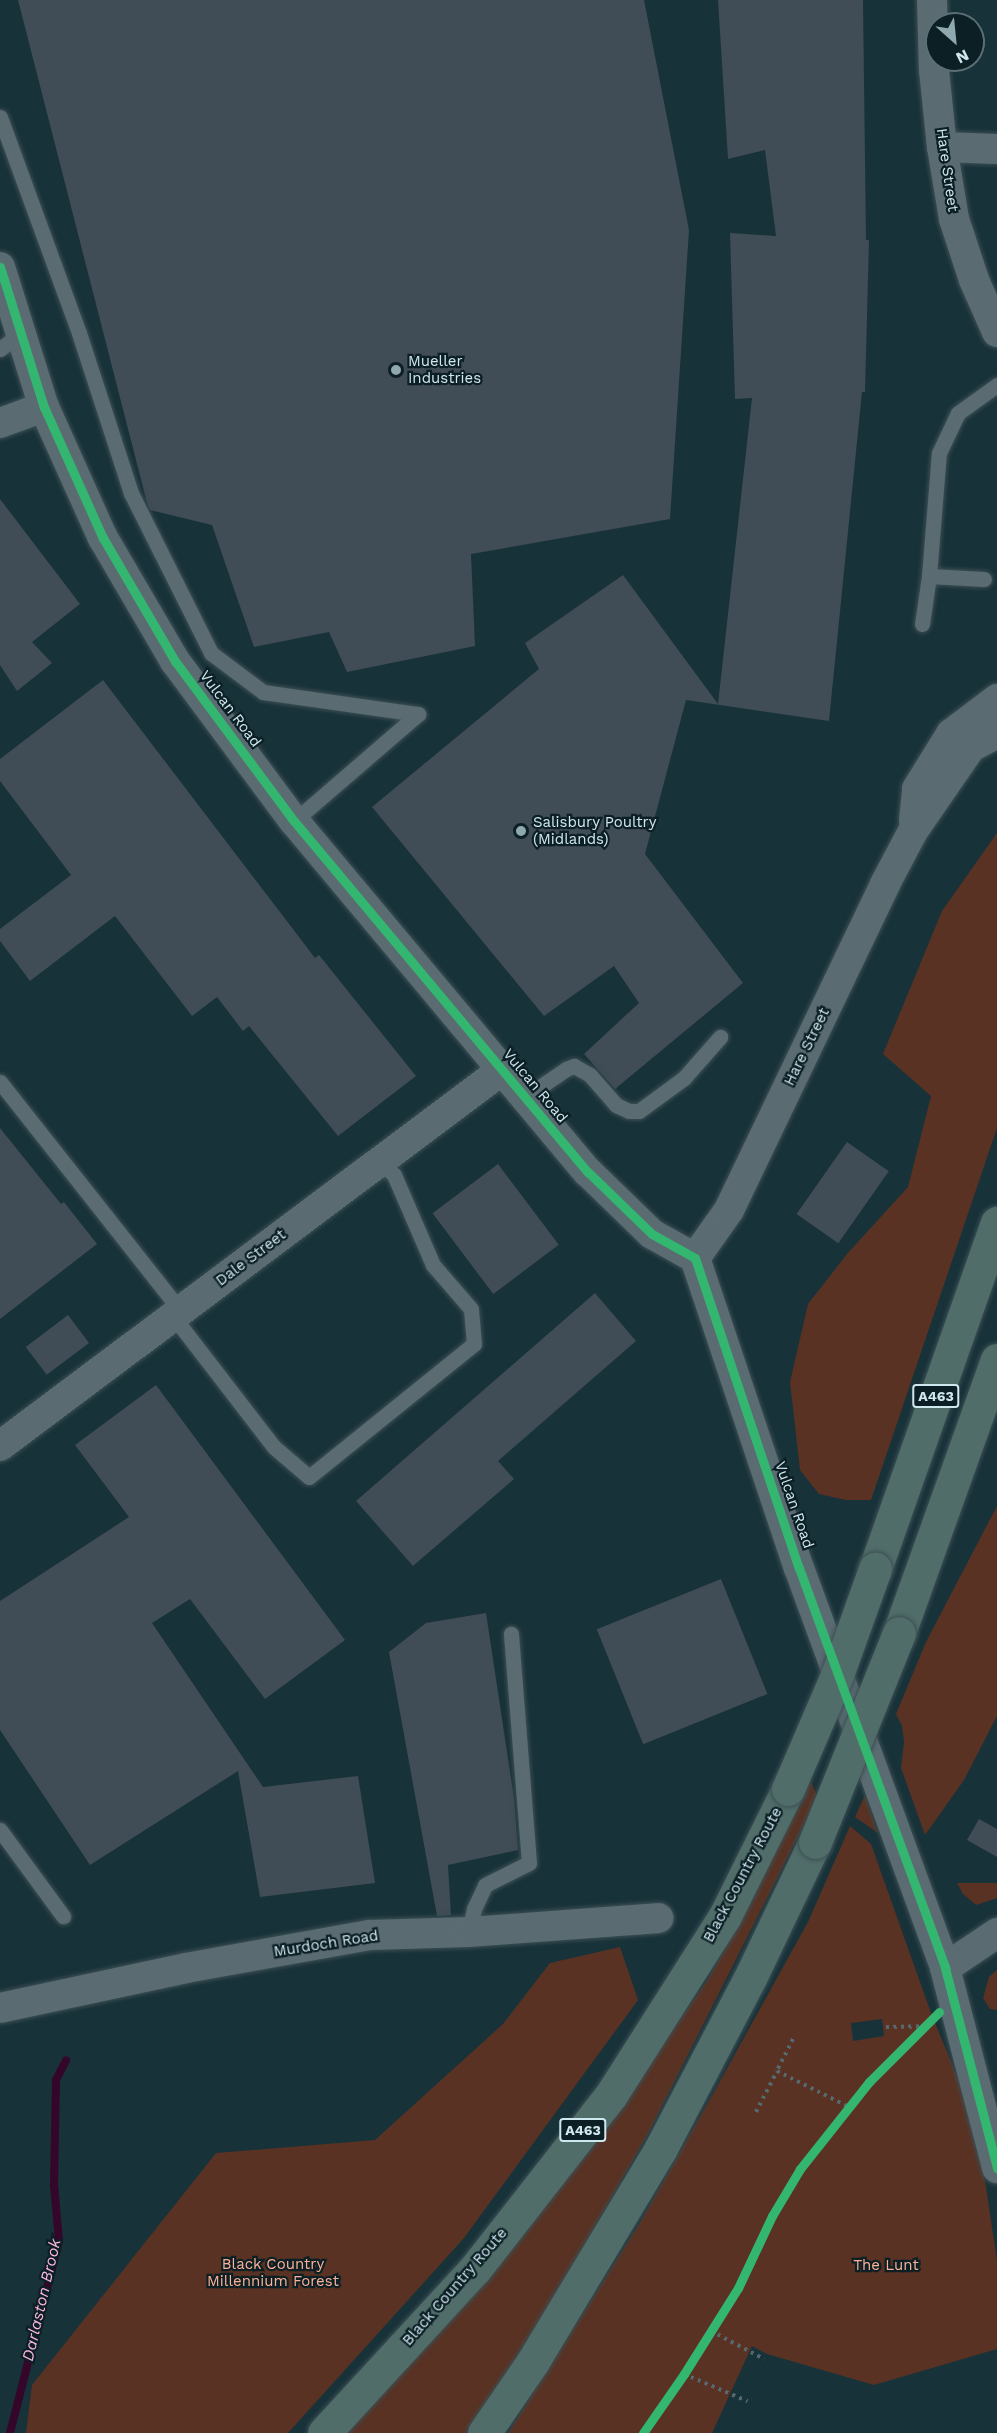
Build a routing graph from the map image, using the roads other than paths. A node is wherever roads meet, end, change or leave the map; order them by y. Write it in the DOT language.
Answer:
graph roads {
  1 [pos="932,0"];
  2 [pos="0,117"];
  3 [pos="942,147"];
  4 [pos="997,149"];
  5 [pos="0,267"];
  6 [pos="997,332"];
  7 [pos="10,341"];
  8 [pos="997,385"];
  9 [pos="44,407"];
  10 [pos="0,423"];
  11 [pos="929,576"];
  12 [pos="984,579"];
  13 [pos="922,624"];
  14 [pos="997,699"];
  15 [pos="997,733"];
  16 [pos="294,821"];
  17 [pos="913,831"];
  18 [pos="720,1037"];
  19 [pos="502,1070"];
  20 [pos="0,1082"];
  21 [pos="525,1097"];
  22 [pos="380,1161"];
  23 [pos="997,1223"];
  24 [pos="695,1258"];
  25 [pos="177,1313"];
  26 [pos="997,1360"];
  27 [pos="0,1446"];
  28 [pos="511,1634"];
  29 [pos="0,1830"];
  30 [pos="63,1916"];
  31 [pos="658,1918"];
  32 [pos="469,1932"];
  33 [pos="997,1934"];
  34 [pos="945,1968"];
  35 [pos="0,2008"];
  36 [pos="997,2168"];
  37 [pos="324,2433"];
  38 [pos="484,2433"];
  1 -- 3 [label="street, Hare Street"];
  2 -- 16 [label="lane"];
  3 -- 4 [label="street"];
  3 -- 6 [label="street, Hare Street"];
  5 -- 7 [label="street, Vulcan Road"];
  7 -- 9 [label="street, Vulcan Road"];
  8 -- 11 [label="lane"];
  9 -- 10 [label="street"];
  9 -- 16 [label="street, Vulcan Road"];
  11 -- 12 [label="lane"];
  11 -- 13 [label="lane"];
  14 -- 17 [label="street, Hare Street"];
  15 -- 17 [label="street, Hare Street"];
  16 -- 19 [label="street, Vulcan Road"];
  17 -- 24 [label="street, Hare Street"];
  18 -- 21 [label="lane"];
  19 -- 21 [label="street, Vulcan Road"];
  19 -- 22 [label="street, Dale Street"];
  20 -- 25 [label="lane"];
  21 -- 24 [label="street, Vulcan Road"];
  22 -- 25 [label="street, Dale Street"];
  22 -- 25 [label="lane"];
  23 -- 37 [label="highway, Black Country Route / A463, bridge"];
  24 -- 34 [label="street, Vulcan Road"];
  25 -- 27 [label="street, Dale Street"];
  26 -- 38 [label="highway, A463, bridge"];
  28 -- 32 [label="lane"];
  29 -- 30 [label="lane"];
  31 -- 32 [label="street, Murdoch Road"];
  32 -- 35 [label="street, Murdoch Road"];
  33 -- 34 [label="street"];
  34 -- 36 [label="street, Vulcan Road"];
}
